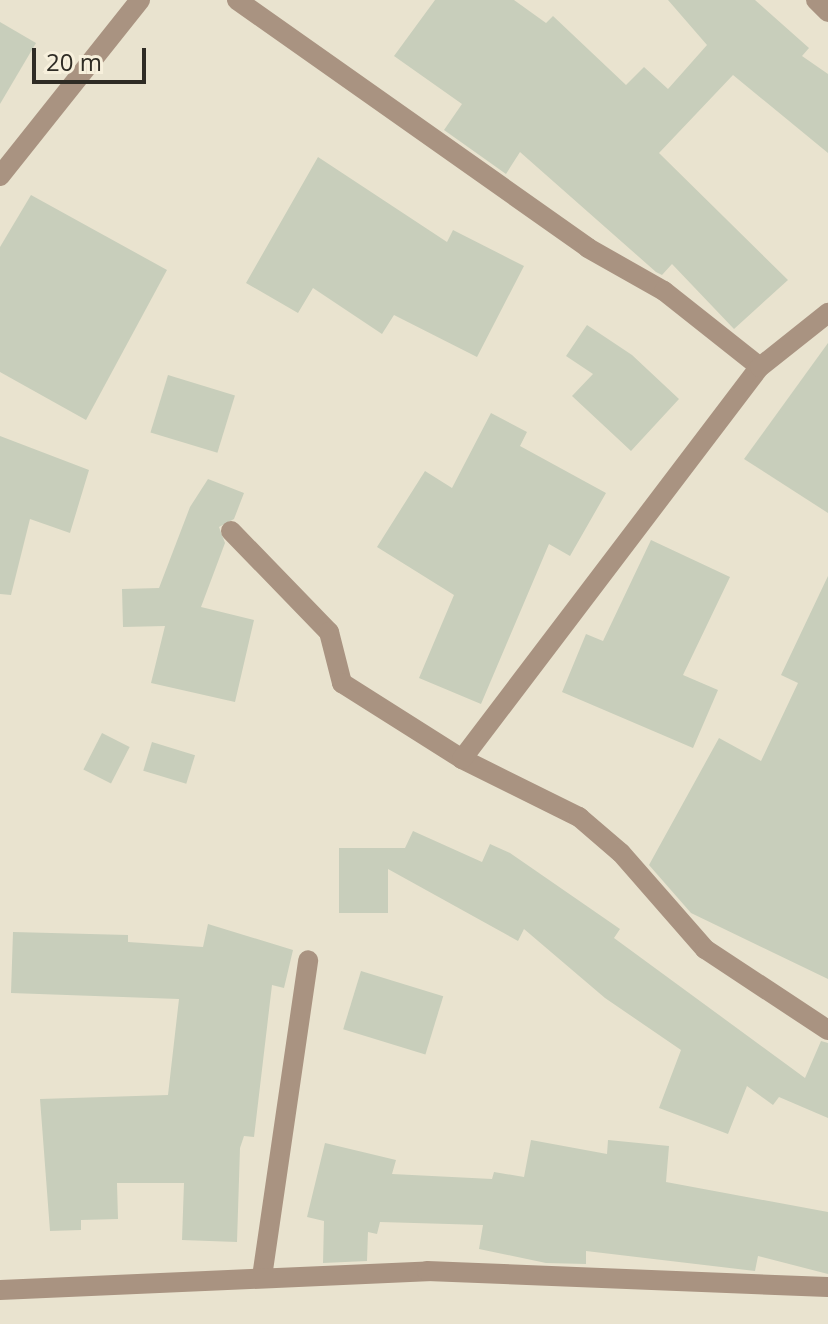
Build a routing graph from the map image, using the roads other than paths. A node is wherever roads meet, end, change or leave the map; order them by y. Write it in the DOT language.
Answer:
graph roads {
  1 [pos="140,0"];
  2 [pos="237,0"];
  3 [pos="816,0"];
  4 [pos="828,12"];
  5 [pos="0,176"];
  6 [pos="828,313"];
  7 [pos="760,367"];
  8 [pos="231,531"];
  9 [pos="462,759"];
  10 [pos="308,960"];
  11 [pos="828,1030"];
  12 [pos="262,1277"];
  13 [pos="828,1287"];
  14 [pos="0,1290"];
  1 -- 5 [label="street"];
  2 -- 7 [label="street"];
  3 -- 4 [label="street"];
  6 -- 7 [label="street"];
  7 -- 9 [label="street"];
  8 -- 9 [label="street"];
  9 -- 11 [label="street"];
  10 -- 12 [label="street"];
  12 -- 13 [label="street"];
  12 -- 14 [label="street"];
}
